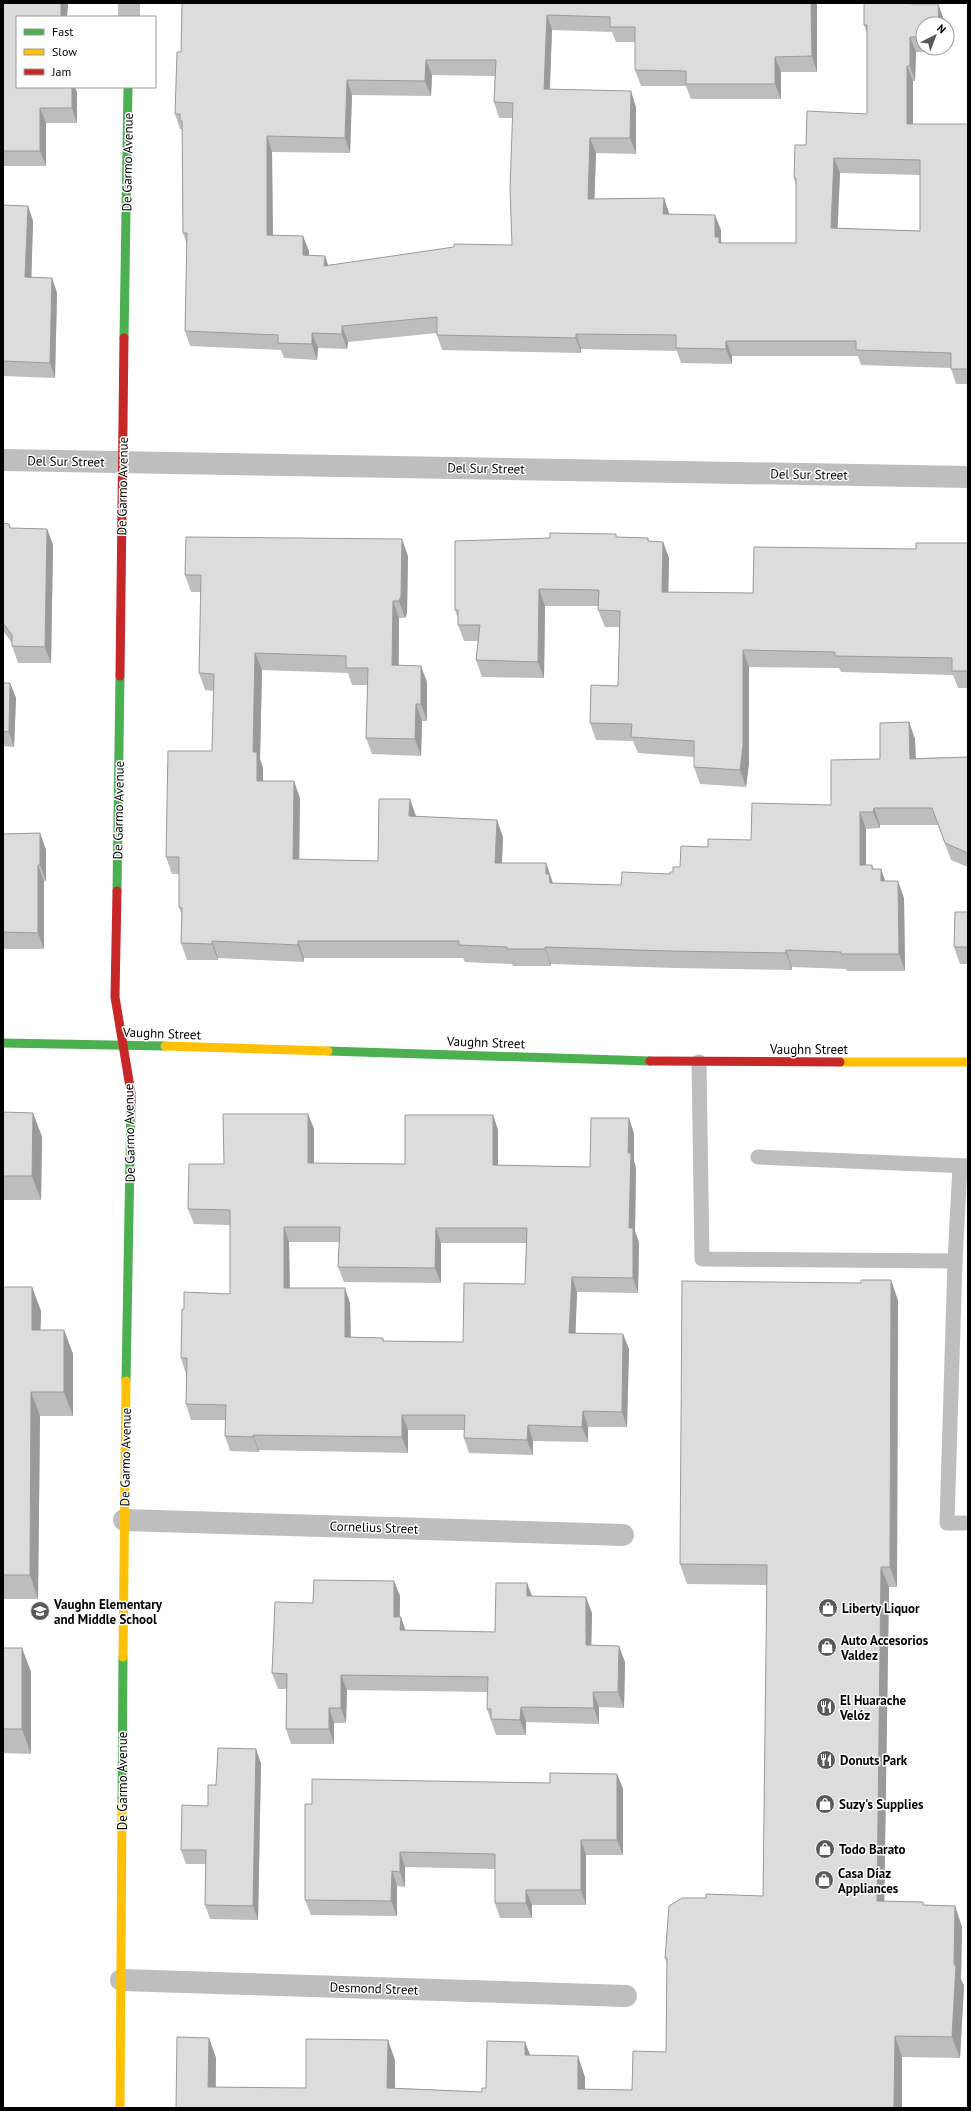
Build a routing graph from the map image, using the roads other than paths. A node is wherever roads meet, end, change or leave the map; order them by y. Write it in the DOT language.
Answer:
graph roads {
  1 [pos="129,3"];
  2 [pos="129,16"];
  3 [pos="128,88"];
  4 [pos="3,460"];
  5 [pos="122,462"];
  6 [pos="968,477"];
  7 [pos="3,1043"];
  8 [pos="122,1045"];
  9 [pos="699,1062"];
  10 [pos="968,1062"];
  11 [pos="758,1157"];
  12 [pos="964,1166"];
  13 [pos="955,1261"];
  14 [pos="124,1520"];
  15 [pos="968,1523"];
  16 [pos="623,1535"];
  17 [pos="122,1980"];
  18 [pos="626,1996"];
  19 [pos="120,2108"];
  1 -- 2 [label="street"];
  3 -- 5 [label="street, De Garmo Avenue"];
  4 -- 5 [label="street, Del Sur Street"];
  5 -- 6 [label="street, Del Sur Street"];
  5 -- 8 [label="street, De Garmo Avenue"];
  7 -- 8 [label="street, Vaughn Street"];
  8 -- 9 [label="street, Vaughn Street"];
  8 -- 14 [label="street, De Garmo Avenue"];
  9 -- 10 [label="street, Vaughn Street"];
  9 -- 13 [label="lane"];
  11 -- 12 [label="lane"];
  12 -- 13 [label="lane"];
  13 -- 15 [label="lane"];
  14 -- 16 [label="street, Cornelius Street"];
  14 -- 17 [label="street, De Garmo Avenue"];
  17 -- 18 [label="street, Desmond Street"];
  17 -- 19 [label="street, De Garmo Avenue"];
}
